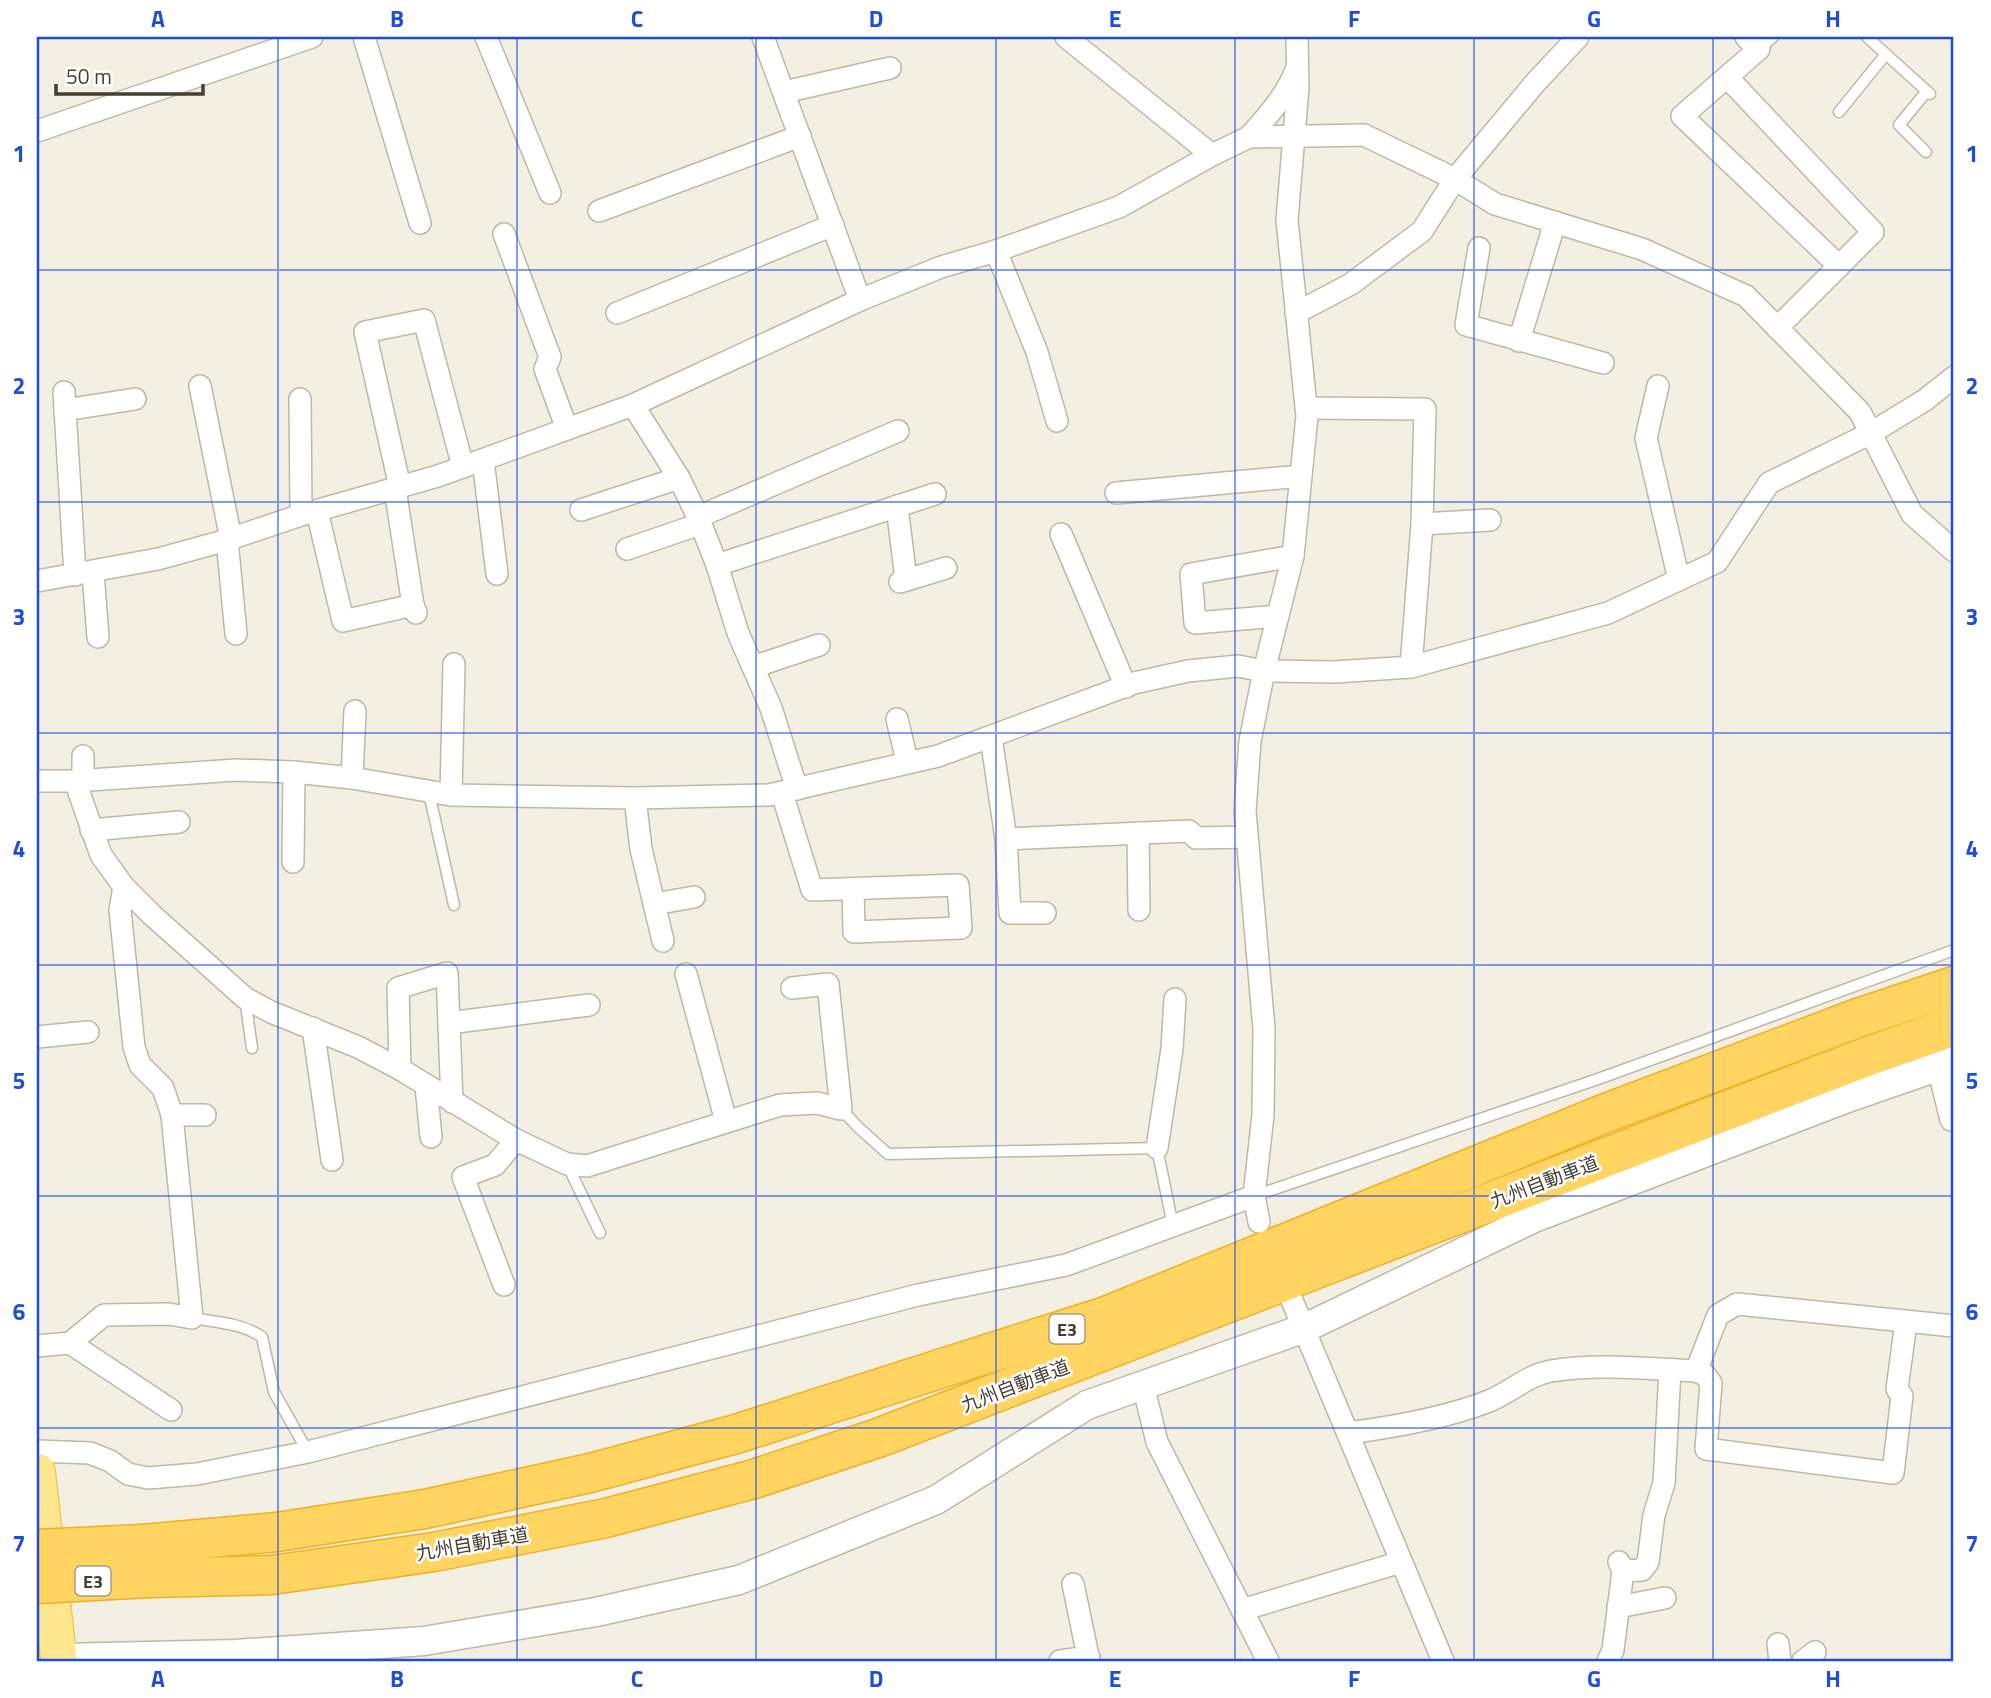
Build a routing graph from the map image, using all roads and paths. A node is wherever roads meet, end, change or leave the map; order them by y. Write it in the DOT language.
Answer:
graph roads {
  1 [pos="312,37"];
  2 [pos="364,37"];
  3 [pos="486,37"];
  4 [pos="763,37"];
  5 [pos="1066,37"];
  6 [pos="1297,37"];
  7 [pos="1578,37"];
  8 [pos="1867,37"];
  9 [pos="1760,41"];
  10 [pos="1886,54"];
  11 [pos="1298,65"];
  12 [pos="890,68"];
  13 [pos="1727,77"];
  14 [pos="784,92"];
  15 [pos="1839,111"];
  16 [pos="37,131"];
  17 [pos="800,136"];
  18 [pos="1249,137"];
  19 [pos="1294,137"];
  20 [pos="1926,152"];
  21 [pos="1212,155"];
  22 [pos="1455,179"];
  23 [pos="550,193"];
  24 [pos="599,211"];
  25 [pos="1555,222"];
  26 [pos="420,223"];
  27 [pos="833,225"];
  28 [pos="505,234"];
  29 [pos="1479,248"];
  30 [pos="996,251"];
  31 [pos="1839,266"];
  32 [pos="860,300"];
  33 [pos="617,313"];
  34 [pos="1296,313"];
  35 [pos="1777,328"];
  36 [pos="1519,341"];
  37 [pos="1603,363"];
  38 [pos="1954,377"];
  39 [pos="200,386"];
  40 [pos="1658,386"];
  41 [pos="135,399"];
  42 [pos="300,399"];
  43 [pos="633,405"];
  44 [pos="1306,408"];
  45 [pos="1057,421"];
  46 [pos="567,429"];
  47 [pos="1871,433"];
  48 [pos="899,434"];
  49 [pos="483,460"];
  50 [pos="463,467"];
  51 [pos="1301,476"];
  52 [pos="679,478"];
  53 [pos="397,488"];
  54 [pos="1116,493"];
  55 [pos="934,494"];
  56 [pos="897,506"];
  57 [pos="581,510"];
  58 [pos="309,513"];
  59 [pos="699,520"];
  60 [pos="1490,520"];
  61 [pos="1422,524"];
  62 [pos="1061,534"];
  63 [pos="229,540"];
  64 [pos="627,549"];
  65 [pos="1954,551"];
  66 [pos="1293,556"];
  67 [pos="717,565"];
  68 [pos="946,568"];
  69 [pos="84,574"];
  70 [pos="497,574"];
  71 [pos="1679,580"];
  72 [pos="37,581"];
  73 [pos="1278,616"];
  74 [pos="236,634"];
  75 [pos="98,637"];
  76 [pos="819,645"];
  77 [pos="454,664"];
  78 [pos="753,667"];
  79 [pos="1411,667"];
  80 [pos="1264,671"];
  81 [pos="1126,687"];
  82 [pos="355,710"];
  83 [pos="897,719"];
  84 [pos="991,737"];
  85 [pos="83,756"];
  86 [pos="907,761"];
  87 [pos="294,772"];
  88 [pos="352,778"];
  89 [pos="37,780"];
  90 [pos="79,780"];
  91 [pos="790,791"];
  92 [pos="429,793"];
  93 [pos="451,795"];
  94 [pos="635,798"];
  95 [pos="179,822"];
  96 [pos="91,830"];
  97 [pos="1138,833"];
  98 [pos="1246,837"];
  99 [pos="1006,839"];
  100 [pos="293,862"];
  101 [pos="124,887"];
  102 [pos="853,889"];
  103 [pos="694,897"];
  104 [pos="654,904"];
  105 [pos="454,905"];
  106 [pos="1139,910"];
  107 [pos="1045,913"];
  108 [pos="663,941"];
  109 [pos="1954,950"];
  110 [pos="686,974"];
  111 [pos="1954,986"];
  112 [pos="792,988"];
  113 [pos="246,998"];
  114 [pos="1175,999"];
  115 [pos="589,1005"];
  116 [pos="449,1023"];
  117 [pos="1954,1026"];
  118 [pos="313,1028"];
  119 [pos="88,1032"];
  120 [pos="37,1037"];
  121 [pos="252,1048"];
  122 [pos="1946,1064"];
  123 [pos="400,1069"];
  124 [pos="426,1086"];
  125 [pos="452,1102"];
  126 [pos="841,1108"];
  127 [pos="172,1115"];
  128 [pos="205,1115"];
  129 [pos="1954,1120"];
  130 [pos="726,1121"];
  131 [pos="431,1137"];
  132 [pos="516,1140"];
  133 [pos="1157,1147"];
  134 [pos="332,1160"];
  135 [pos="567,1164"];
  136 [pos="1254,1196"];
  137 [pos="1259,1222"];
  138 [pos="1173,1226"];
  139 [pos="600,1233"];
  140 [pos="504,1285"];
  141 [pos="1291,1298"];
  142 [pos="192,1318"];
  143 [pos="1906,1322"];
  144 [pos="1954,1326"];
  145 [pos="1305,1328"];
  146 [pos="70,1343"];
  147 [pos="37,1346"];
  148 [pos="1670,1370"];
  149 [pos="1696,1371"];
  150 [pos="1143,1385"];
  151 [pos="171,1409"];
  152 [pos="1348,1433"];
  153 [pos="37,1451"];
  154 [pos="308,1452"];
  155 [pos="37,1471"];
  156 [pos="37,1549"];
  157 [pos="146,1561"];
  158 [pos="1401,1562"];
  159 [pos="37,1584"];
  160 [pos="1073,1584"];
  161 [pos="1665,1598"];
  162 [pos="1618,1606"];
  163 [pos="1242,1610"];
  164 [pos="52,1659"];
  165 [pos="1089,1659"];
  166 [pos="1060,1661"];
  167 [pos="1267,1661"];
  168 [pos="1443,1661"];
  169 [pos="1608,1661"];
  1 -- 16 [label="street"];
  2 -- 26 [label="street"];
  3 -- 23 [label="street"];
  4 -- 14 [label="street"];
  5 -- 21 [label="street"];
  6 -- 11 [label="street"];
  7 -- 22 [label="street"];
  8 -- 10 [label="lane"];
  9 -- 13 [label="street"];
  10 -- 15 [label="lane"];
  10 -- 20 [label="lane"];
  11 -- 18 [label="street"];
  11 -- 19 [label="street"];
  12 -- 14 [label="street"];
  13 -- 31 [label="street"];
  13 -- 31 [label="street"];
  14 -- 17 [label="street"];
  17 -- 24 [label="street"];
  17 -- 27 [label="street"];
  18 -- 19 [label="street"];
  18 -- 21 [label="street"];
  19 -- 22 [label="street"];
  19 -- 34 [label="street"];
  21 -- 30 [label="street"];
  22 -- 25 [label="street"];
  22 -- 34 [label="street"];
  25 -- 35 [label="street"];
  25 -- 36 [label="street"];
  27 -- 32 [label="street"];
  27 -- 33 [label="street"];
  28 -- 46 [label="street"];
  29 -- 36 [label="street"];
  30 -- 32 [label="street"];
  30 -- 45 [label="street"];
  31 -- 35 [label="street"];
  32 -- 43 [label="street"];
  34 -- 44 [label="street"];
  35 -- 47 [label="street"];
  36 -- 37 [label="street"];
  38 -- 47 [label="street"];
  39 -- 63 [label="street"];
  40 -- 71 [label="street"];
  41 -- 69 [label="street"];
  42 -- 58 [label="street"];
  43 -- 46 [label="street"];
  43 -- 52 [label="street"];
  44 -- 51 [label="street"];
  44 -- 61 [label="street"];
  46 -- 49 [label="street"];
  47 -- 65 [label="street"];
  47 -- 71 [label="street"];
  48 -- 59 [label="street"];
  49 -- 50 [label="street"];
  49 -- 70 [label="street"];
  50 -- 53 [label="street"];
  50 -- 53 [label="street"];
  51 -- 54 [label="street"];
  51 -- 66 [label="street"];
  52 -- 57 [label="street"];
  52 -- 59 [label="street"];
  53 -- 58 [label="street"];
  53 -- 58 [label="street"];
  55 -- 56 [label="street"];
  56 -- 67 [label="street"];
  56 -- 68 [label="street"];
  58 -- 63 [label="street"];
  59 -- 64 [label="street"];
  59 -- 67 [label="street"];
  60 -- 61 [label="street"];
  61 -- 79 [label="street"];
  62 -- 81 [label="street"];
  63 -- 69 [label="street"];
  63 -- 74 [label="street"];
  66 -- 73 [label="street"];
  66 -- 73 [label="street"];
  67 -- 78 [label="street"];
  69 -- 72 [label="street"];
  69 -- 75 [label="street"];
  71 -- 79 [label="street"];
  73 -- 80 [label="street"];
  76 -- 78 [label="street"];
  77 -- 93 [label="street"];
  78 -- 91 [label="street"];
  79 -- 80 [label="street"];
  80 -- 81 [label="street"];
  80 -- 98 [label="street"];
  81 -- 84 [label="street"];
  82 -- 88 [label="street"];
  83 -- 86 [label="street"];
  84 -- 86 [label="street"];
  84 -- 99 [label="street"];
  85 -- 90 [label="street"];
  86 -- 91 [label="street"];
  87 -- 88 [label="street"];
  87 -- 90 [label="street"];
  87 -- 100 [label="street"];
  88 -- 92 [label="street"];
  89 -- 90 [label="street"];
  90 -- 96 [label="street"];
  91 -- 94 [label="street"];
  91 -- 102 [label="street"];
  92 -- 93 [label="street"];
  92 -- 105 [label="lane"];
  93 -- 94 [label="street"];
  94 -- 104 [label="street"];
  95 -- 96 [label="street"];
  96 -- 101 [label="street"];
  97 -- 98 [label="street"];
  97 -- 99 [label="street"];
  97 -- 106 [label="street"];
  98 -- 136 [label="street"];
  99 -- 107 [label="street"];
  101 -- 113 [label="street"];
  101 -- 127 [label="street"];
  102 -- 102 [label="street"];
  103 -- 104 [label="street"];
  104 -- 108 [label="street"];
  109 -- 136 [label="lane"];
  110 -- 130 [label="street"];
  111 -- 157 [label="highway, 九州自動車道 / E3"];
  112 -- 126 [label="street"];
  113 -- 118 [label="street"];
  113 -- 121 [label="lane"];
  114 -- 133 [label="street"];
  115 -- 116 [label="street"];
  116 -- 123 [label="street"];
  116 -- 125 [label="street"];
  117 -- 157 [label="highway, 九州自動車道 / E3"];
  118 -- 123 [label="street"];
  118 -- 134 [label="street"];
  119 -- 120 [label="street"];
  122 -- 129 [label="street"];
  122 -- 145 [label="street"];
  123 -- 124 [label="street"];
  124 -- 125 [label="street"];
  124 -- 131 [label="street"];
  125 -- 132 [label="street"];
  126 -- 130 [label="street"];
  126 -- 133 [label="lane"];
  127 -- 128 [label="street"];
  127 -- 142 [label="street"];
  130 -- 135 [label="street"];
  132 -- 135 [label="street"];
  132 -- 140 [label="street"];
  133 -- 138 [label="lane"];
  135 -- 139 [label="lane"];
  136 -- 137 [label="street"];
  136 -- 138 [label="street"];
  138 -- 154 [label="street"];
  141 -- 145 [label="street"];
  142 -- 146 [label="street"];
  142 -- 154 [label="lane"];
  143 -- 144 [label="street"];
  143 -- 149 [label="street"];
  143 -- 149 [label="street"];
  145 -- 150 [label="street"];
  145 -- 152 [label="street"];
  146 -- 147 [label="street"];
  146 -- 151 [label="street"];
  148 -- 149 [label="street"];
  148 -- 152 [label="street"];
  148 -- 162 [label="street"];
  150 -- 163 [label="street"];
  150 -- 164 [label="street"];
  152 -- 158 [label="street"];
  153 -- 154 [label="street"];
  155 -- 164 [label="main road"];
  156 -- 157 [label="highway, 九州自動車道 / E3, bridge"];
  157 -- 159 [label="highway, 九州自動車道 / E3, bridge"];
  158 -- 163 [label="street"];
  158 -- 168 [label="street"];
  160 -- 165 [label="street"];
  161 -- 162 [label="street"];
  162 -- 169 [label="street"];
  163 -- 167 [label="street"];
  165 -- 166 [label="street"];
}
